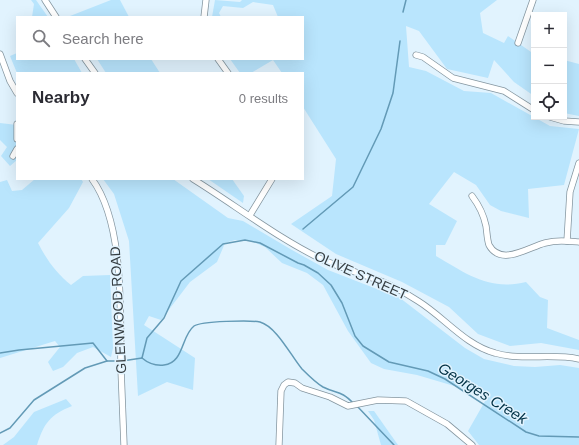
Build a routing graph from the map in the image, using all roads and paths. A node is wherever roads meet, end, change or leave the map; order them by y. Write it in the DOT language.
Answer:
graph roads {
  1 [pos="45,0"];
  2 [pos="206,0"];
  3 [pos="533,0"];
  4 [pos="55,16"];
  5 [pos="204,16"];
  6 [pos="518,43"];
  7 [pos="0,54"];
  8 [pos="416,55"];
  9 [pos="86,60"];
  10 [pos="219,60"];
  11 [pos="5,68"];
  12 [pos="0,72"];
  13 [pos="94,72"];
  14 [pos="227,72"];
  15 [pos="16,91"];
  16 [pos="531,108"];
  17 [pos="560,120"];
  18 [pos="579,122"];
  19 [pos="16,152"];
  20 [pos="13,156"];
  21 [pos="579,163"];
  22 [pos="93,180"];
  23 [pos="195,180"];
  24 [pos="271,180"];
  25 [pos="472,196"];
  26 [pos="250,215"];
  27 [pos="567,241"];
  28 [pos="579,242"];
  29 [pos="579,359"];
  30 [pos="124,445"];
  31 [pos="280,445"];
  32 [pos="472,445"];
  1 -- 4 [label="street"];
  2 -- 5 [label="street"];
  3 -- 6 [label="street"];
  7 -- 11 [label="street"];
  8 -- 16 [label="street"];
  9 -- 13 [label="street"];
  10 -- 14 [label="street"];
  11 -- 12 [label="street"];
  11 -- 15 [label="street"];
  17 -- 18 [label="street"];
  19 -- 20 [label="street"];
  21 -- 27 [label="street"];
  22 -- 30 [label="street, GLENWOOD ROAD"];
  23 -- 26 [label="street, OLIVE STREET"];
  24 -- 26 [label="street"];
  25 -- 27 [label="street"];
  26 -- 29 [label="street, OLIVE STREET"];
  27 -- 28 [label="street"];
  31 -- 32 [label="street"];
}
